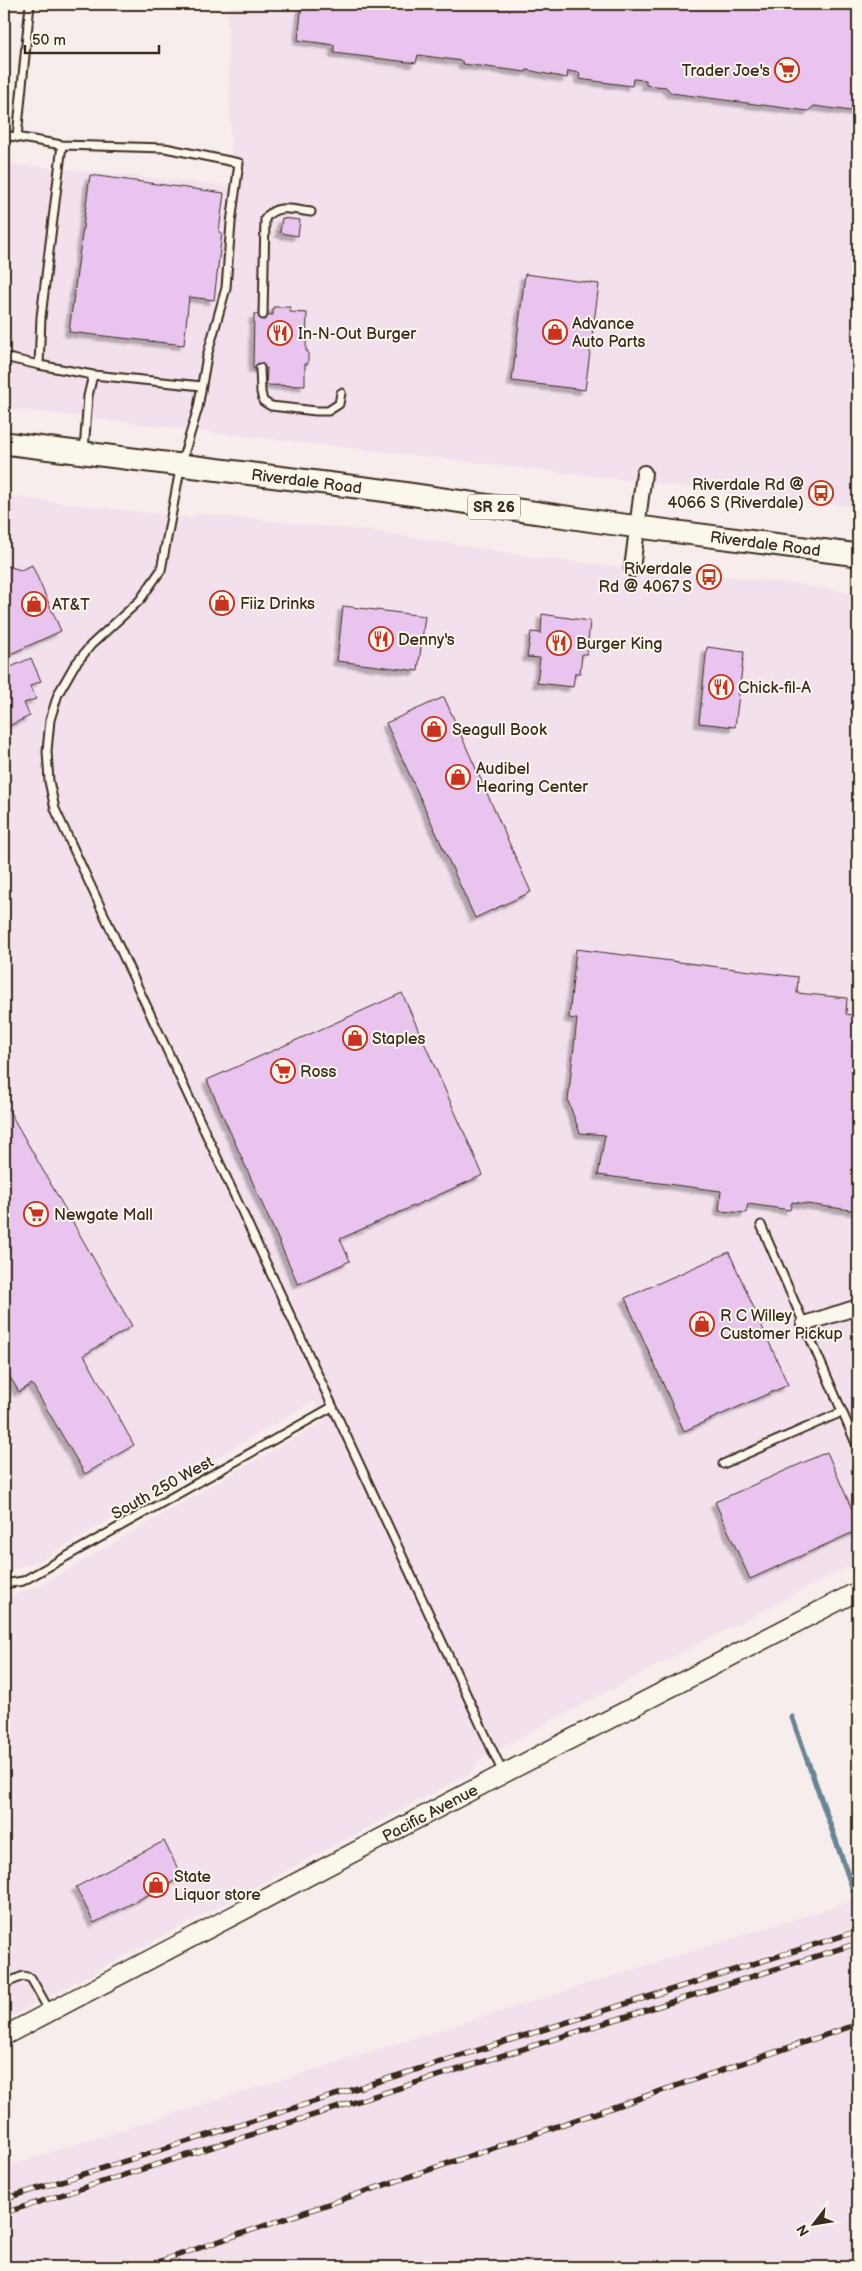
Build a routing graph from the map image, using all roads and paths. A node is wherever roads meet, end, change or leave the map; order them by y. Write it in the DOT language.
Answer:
graph roads {
  1 [pos="30,4"];
  2 [pos="4,135"];
  3 [pos="17,137"];
  4 [pos="62,145"];
  5 [pos="311,212"];
  6 [pos="263,315"];
  7 [pos="5,357"];
  8 [pos="39,365"];
  9 [pos="4,368"];
  10 [pos="260,368"];
  11 [pos="93,375"];
  12 [pos="202,386"];
  13 [pos="341,393"];
  14 [pos="4,443"];
  15 [pos="83,453"];
  16 [pos="181,464"];
  17 [pos="644,474"];
  18 [pos="637,527"];
  19 [pos="858,555"];
  20 [pos="632,569"];
  21 [pos="761,1225"];
  22 [pos="858,1307"];
  23 [pos="804,1324"];
  24 [pos="332,1407"];
  25 [pos="842,1412"];
  26 [pos="858,1448"];
  27 [pos="723,1464"];
  28 [pos="4,1584"];
  29 [pos="858,1591"];
  30 [pos="503,1774"];
  31 [pos="4,1984"];
  32 [pos="50,2012"];
  33 [pos="4,2036"];
  1 -- 3 [label="lane"];
  2 -- 3 [label="lane"];
  3 -- 4 [label="lane"];
  4 -- 8 [label="lane"];
  4 -- 12 [label="lane"];
  5 -- 6 [label="lane"];
  7 -- 8 [label="lane"];
  7 -- 9 [label="lane"];
  8 -- 11 [label="lane"];
  10 -- 13 [label="lane"];
  11 -- 12 [label="lane"];
  11 -- 15 [label="lane"];
  12 -- 16 [label="lane"];
  14 -- 15 [label="main road, Riverdale Road / SR 26"];
  15 -- 16 [label="main road, Riverdale Road / SR 26"];
  16 -- 18 [label="main road, Riverdale Road / SR 26"];
  16 -- 24 [label="lane"];
  17 -- 18 [label="street"];
  18 -- 19 [label="main road, Riverdale Road / SR 26"];
  18 -- 20 [label="street"];
  21 -- 23 [label="lane"];
  22 -- 23 [label="street"];
  23 -- 25 [label="lane"];
  24 -- 28 [label="lane, South 250 West"];
  24 -- 30 [label="lane"];
  25 -- 26 [label="lane"];
  25 -- 27 [label="lane"];
  29 -- 30 [label="street, Pacific Avenue"];
  30 -- 32 [label="street, Pacific Avenue"];
  31 -- 32 [label="lane"];
  32 -- 33 [label="street, Pacific Avenue"];
}
